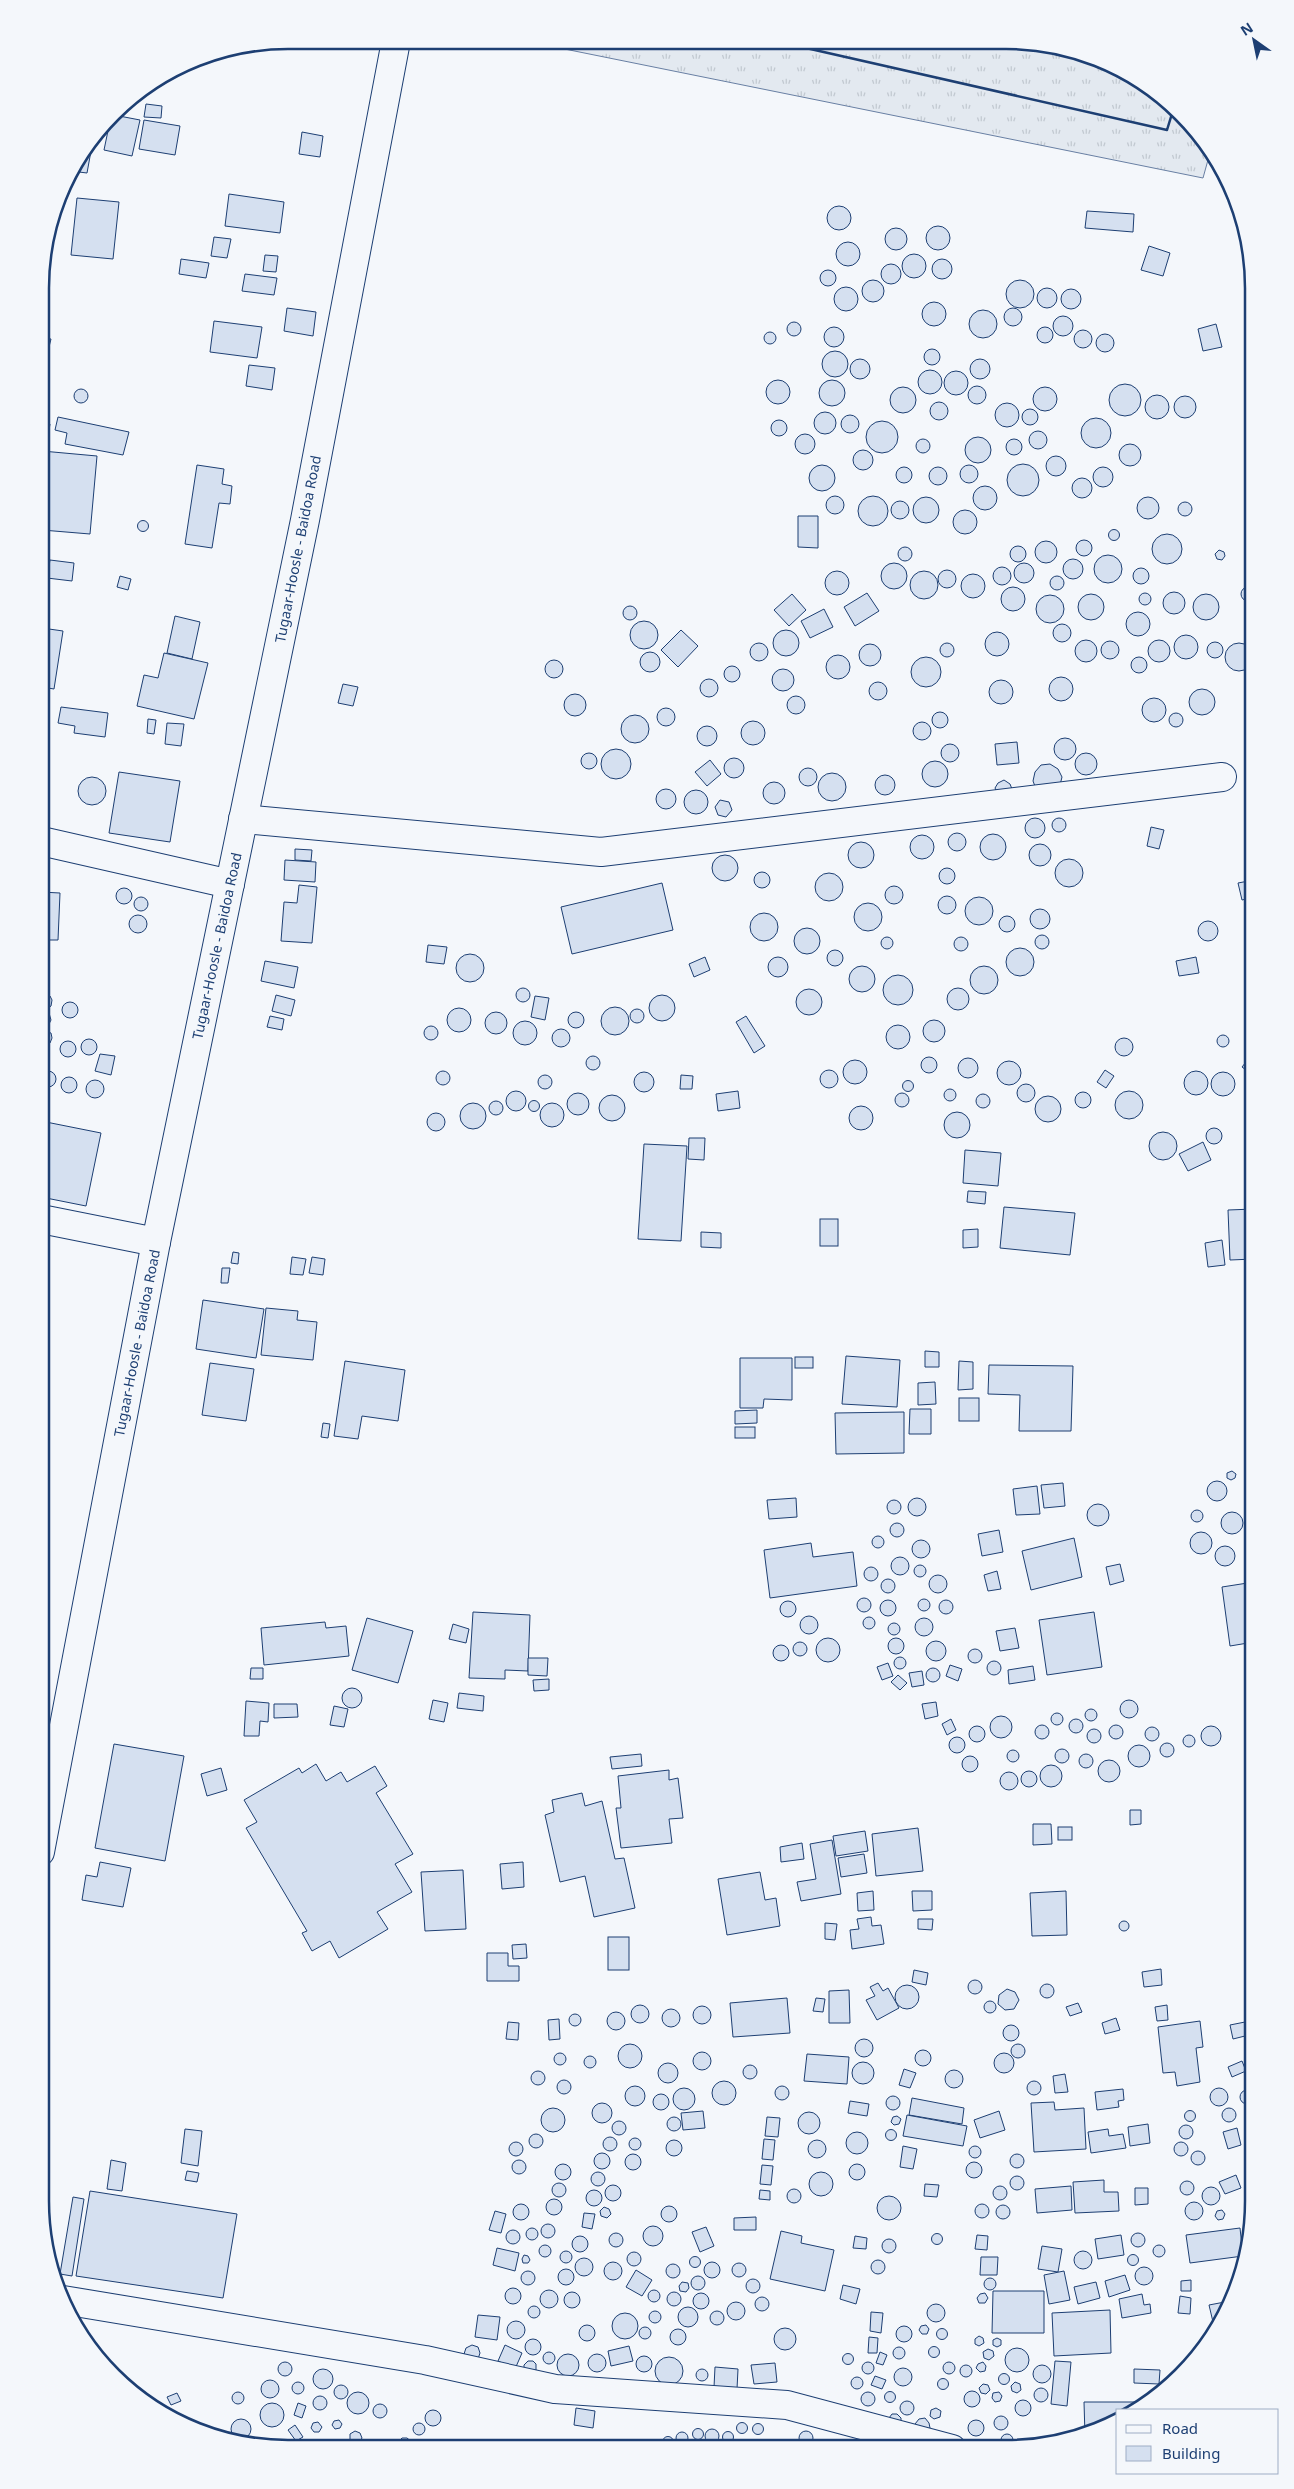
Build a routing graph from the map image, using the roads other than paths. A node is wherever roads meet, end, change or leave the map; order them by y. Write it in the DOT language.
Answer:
graph roads {
  1 [pos="394,49"];
  2 [pos="1222,777"];
  3 [pos="243,818"];
  4 [pos="49,843"];
  5 [pos="230,884"];
  6 [pos="49,1221"];
  7 [pos="156,1242"];
  8 [pos="49,1805"];
  9 [pos="71,2301"];
  10 [pos="918,2440"];
  1 -- 3 [label="street, Tugaar-Hoosle - Baidoa Road"];
  2 -- 3 [label="street"];
  3 -- 5 [label="street, Tugaar-Hoosle - Baidoa Road"];
  4 -- 5 [label="street"];
  5 -- 7 [label="street, Tugaar-Hoosle - Baidoa Road"];
  6 -- 7 [label="street"];
  7 -- 8 [label="street, Tugaar-Hoosle - Baidoa Road"];
  9 -- 10 [label="street"];
}
